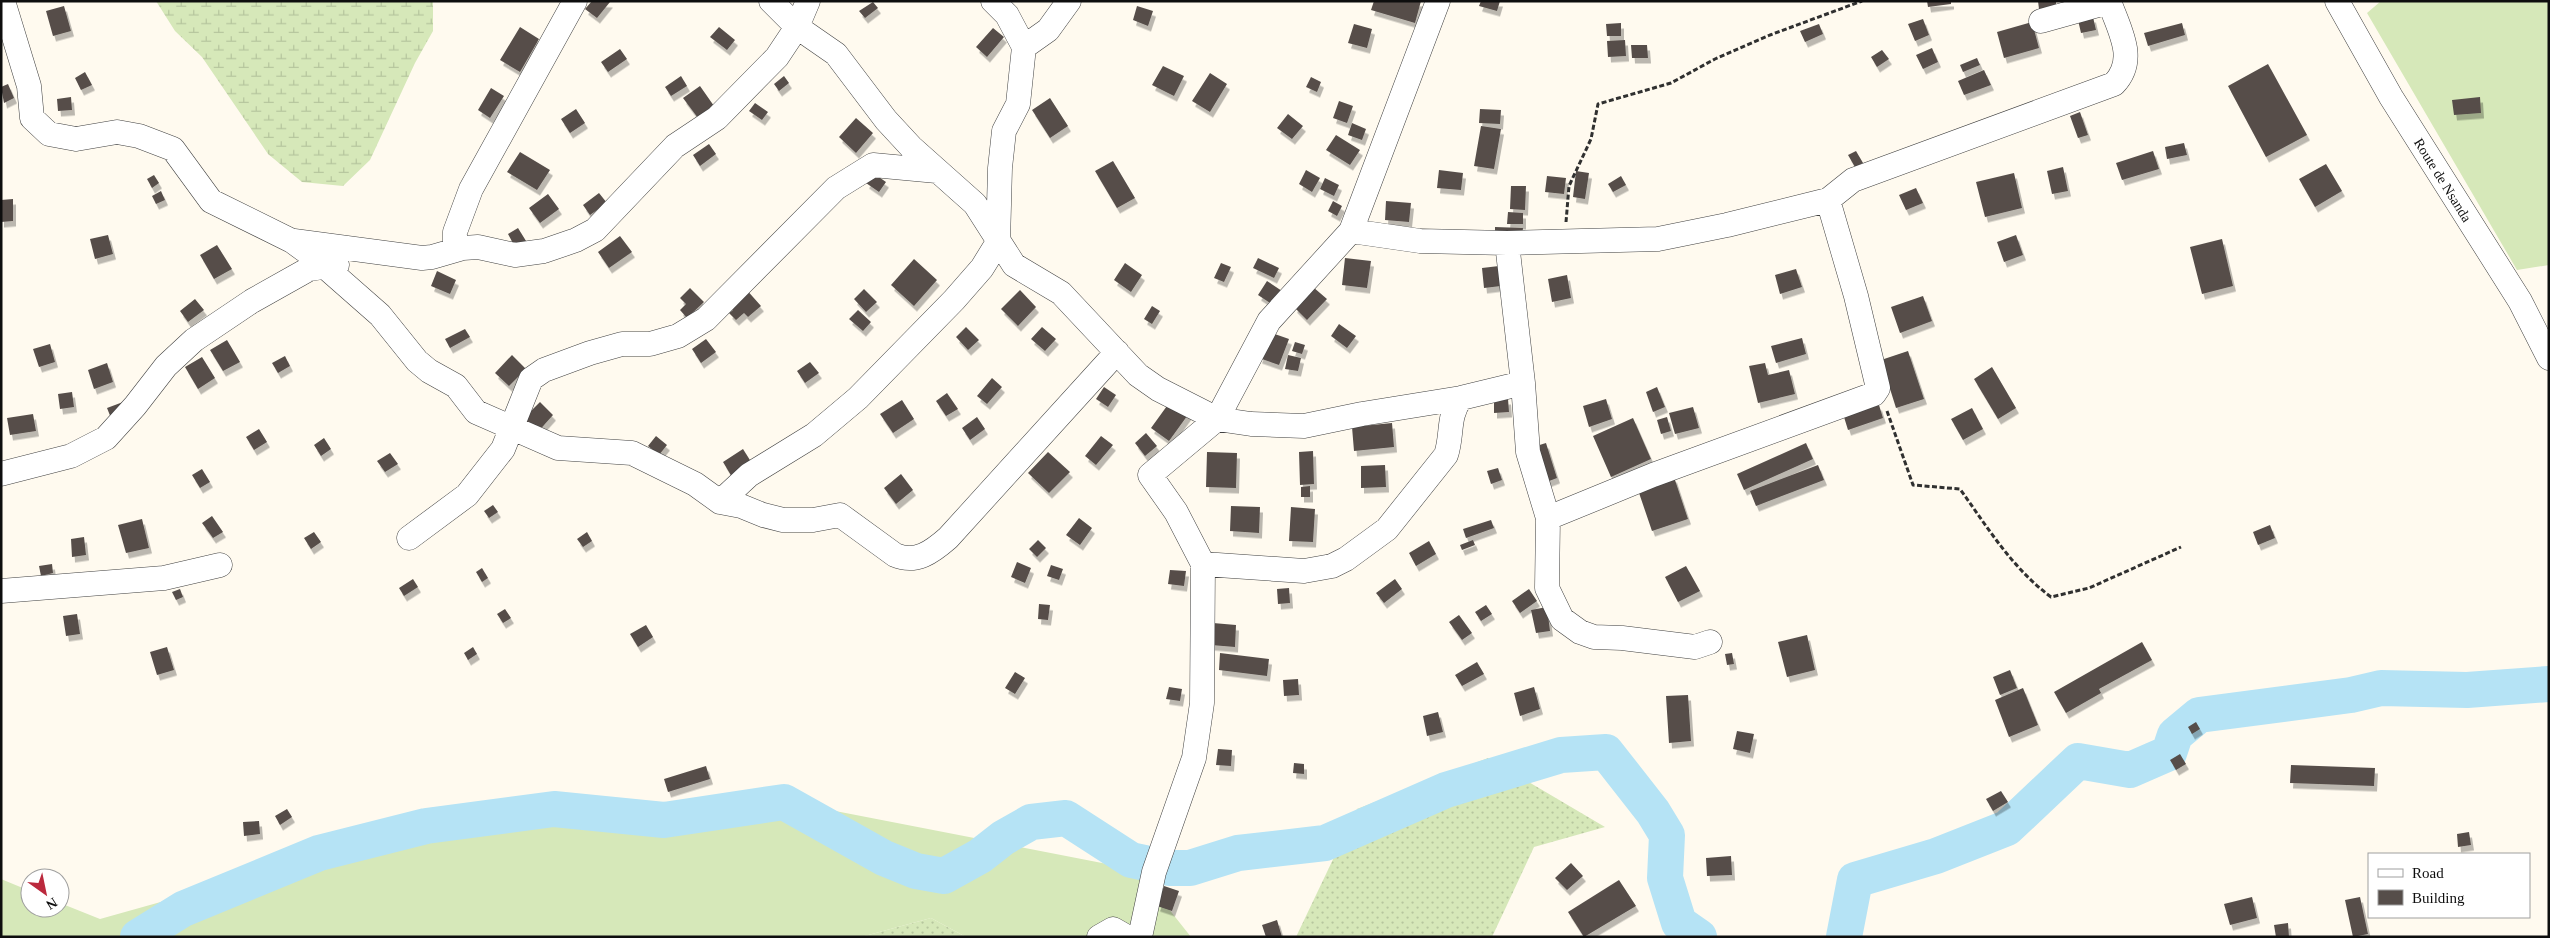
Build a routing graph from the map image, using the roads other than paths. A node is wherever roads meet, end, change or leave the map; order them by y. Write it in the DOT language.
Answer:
graph roads {
  1 [pos="3,1"];
  2 [pos="575,1"];
  3 [pos="771,1"];
  4 [pos="808,1"];
  5 [pos="993,1"];
  6 [pos="1069,1"];
  7 [pos="1438,1"];
  8 [pos="2337,1"];
  9 [pos="2109,2"];
  10 [pos="2041,21"];
  11 [pos="797,27"];
  12 [pos="1024,47"];
  13 [pos="938,171"];
  14 [pos="1828,200"];
  15 [pos="1350,231"];
  16 [pos="292,241"];
  17 [pos="998,242"];
  18 [pos="1507,243"];
  19 [pos="455,250"];
  20 [pos="390,254"];
  21 [pos="325,266"];
  22 [pos="1117,352"];
  23 [pos="2549,358"];
  24 [pos="1523,383"];
  25 [pos="1461,398"];
  26 [pos="1217,420"];
  27 [pos="510,427"];
  28 [pos="1,474"];
  29 [pos="720,502"];
  30 [pos="1548,518"];
  31 [pos="409,538"];
  32 [pos="220,564"];
  33 [pos="1203,564"];
  34 [pos="1,591"];
  35 [pos="1710,642"];
  36 [pos="1099,937"];
  37 [pos="1126,937"];
  38 [pos="1140,937"];
  1 -- 16 [label="street"];
  2 -- 19 [label="street"];
  3 -- 11 [label="street"];
  4 -- 11 [label="street"];
  5 -- 12 [label="street"];
  6 -- 12 [label="street"];
  7 -- 15 [label="street"];
  8 -- 23 [label="street, Route de Nsanda"];
  9 -- 10 [label="street"];
  9 -- 14 [label="street"];
  11 -- 13 [label="street"];
  11 -- 19 [label="street"];
  12 -- 17 [label="street"];
  13 -- 17 [label="street"];
  13 -- 27 [label="street"];
  14 -- 18 [label="street"];
  14 -- 30 [label="street"];
  15 -- 18 [label="street"];
  15 -- 26 [label="street"];
  16 -- 20 [label="street"];
  16 -- 21 [label="street"];
  17 -- 22 [label="street"];
  17 -- 29 [label="street"];
  18 -- 24 [label="street"];
  19 -- 20 [label="street"];
  20 -- 21 [label="street"];
  21 -- 27 [label="street"];
  21 -- 28 [label="street"];
  22 -- 26 [label="street"];
  22 -- 29 [label="street"];
  24 -- 25 [label="street"];
  24 -- 30 [label="street"];
  25 -- 26 [label="street"];
  25 -- 33 [label="street"];
  26 -- 33 [label="street"];
  27 -- 29 [label="street"];
  27 -- 31 [label="street"];
  30 -- 35 [label="street"];
  32 -- 34 [label="street"];
  33 -- 38 [label="street"];
  36 -- 37 [label="street"];
}
